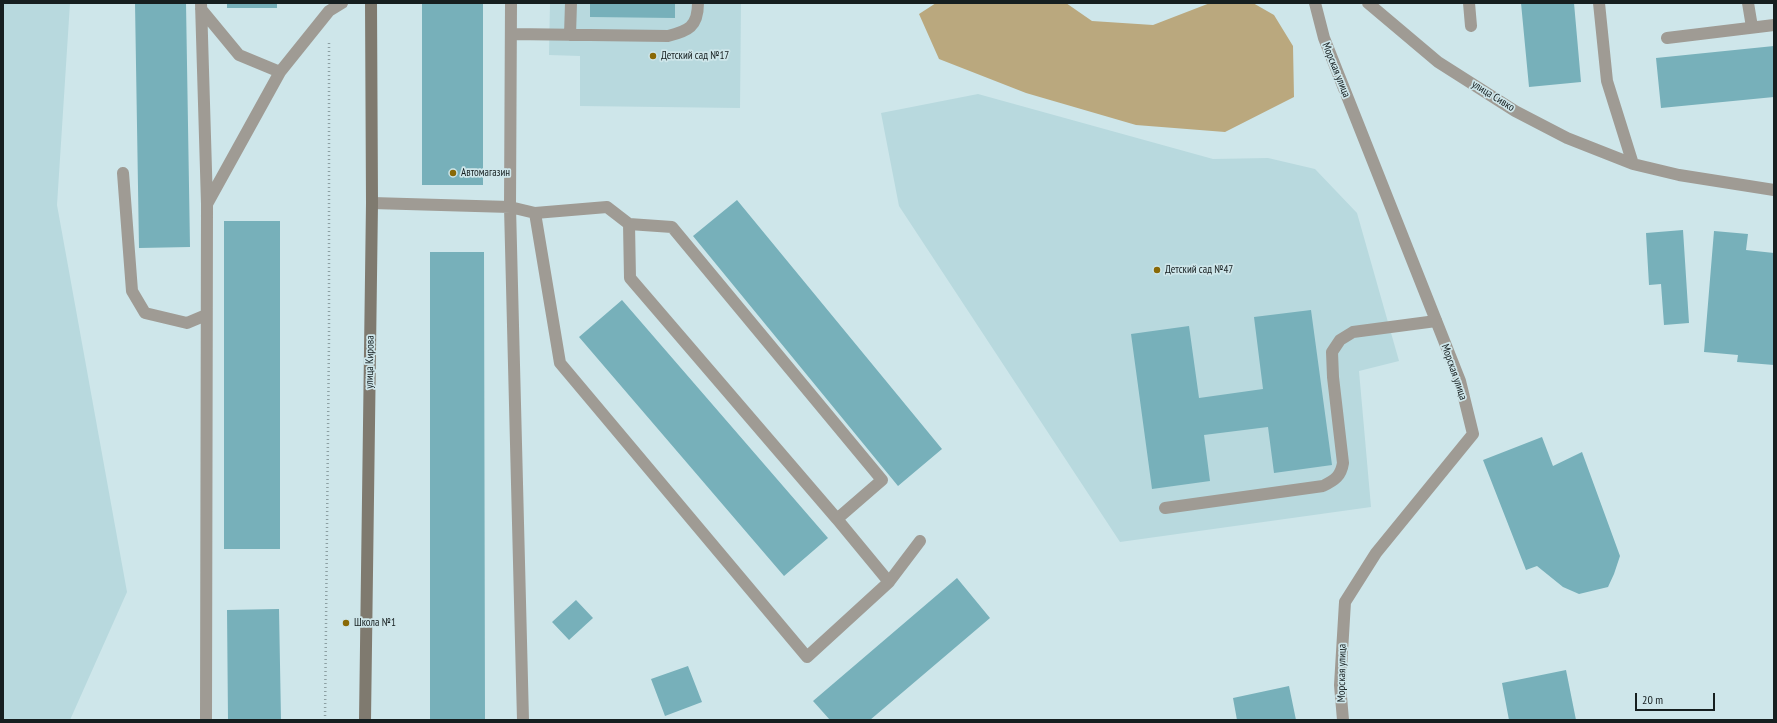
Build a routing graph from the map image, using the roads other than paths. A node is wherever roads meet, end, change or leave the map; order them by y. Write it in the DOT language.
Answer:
graph roads {
  1 [pos="342,3"];
  2 [pos="371,3"];
  3 [pos="511,3"];
  4 [pos="570,3"];
  5 [pos="698,3"];
  6 [pos="1315,3"];
  7 [pos="1368,3"];
  8 [pos="1468,3"];
  9 [pos="1598,3"];
  10 [pos="1748,3"];
  11 [pos="201,6"];
  12 [pos="1774,25"];
  13 [pos="1471,26"];
  14 [pos="1752,27"];
  15 [pos="511,34"];
  16 [pos="570,35"];
  17 [pos="1667,38"];
  18 [pos="280,72"];
  19 [pos="1633,164"];
  20 [pos="123,173"];
  21 [pos="1774,190"];
  22 [pos="207,204"];
  23 [pos="372,204"];
  24 [pos="510,207"];
  25 [pos="535,213"];
  26 [pos="629,224"];
  27 [pos="206,315"];
  28 [pos="1436,321"];
  29 [pos="1165,508"];
  30 [pos="837,520"];
  31 [pos="920,541"];
  32 [pos="889,582"];
  33 [pos="206,720"];
  34 [pos="365,720"];
  35 [pos="523,720"];
  36 [pos="1343,720"];
  1 -- 18 [label="street"];
  2 -- 23 [label="street, улица Кирова"];
  3 -- 15 [label="street"];
  4 -- 16 [label="street"];
  5 -- 16 [label="street"];
  6 -- 28 [label="street, Морская улица"];
  7 -- 19 [label="street, улица Сивко"];
  8 -- 13 [label="street"];
  9 -- 19 [label="street"];
  10 -- 14 [label="street"];
  11 -- 18 [label="street"];
  11 -- 22 [label="street"];
  12 -- 14 [label="street"];
  14 -- 17 [label="street"];
  15 -- 16 [label="street"];
  15 -- 24 [label="street"];
  18 -- 22 [label="street"];
  19 -- 21 [label="street, улица Сивко"];
  20 -- 27 [label="street"];
  22 -- 27 [label="street"];
  23 -- 24 [label="street"];
  23 -- 34 [label="street, улица Кирова"];
  24 -- 25 [label="street"];
  24 -- 35 [label="street"];
  25 -- 26 [label="street"];
  25 -- 32 [label="street"];
  26 -- 30 [label="street"];
  26 -- 30 [label="street"];
  27 -- 33 [label="street"];
  28 -- 29 [label="street"];
  28 -- 36 [label="street, Морская улица"];
  30 -- 32 [label="street"];
  31 -- 32 [label="street"];
}
